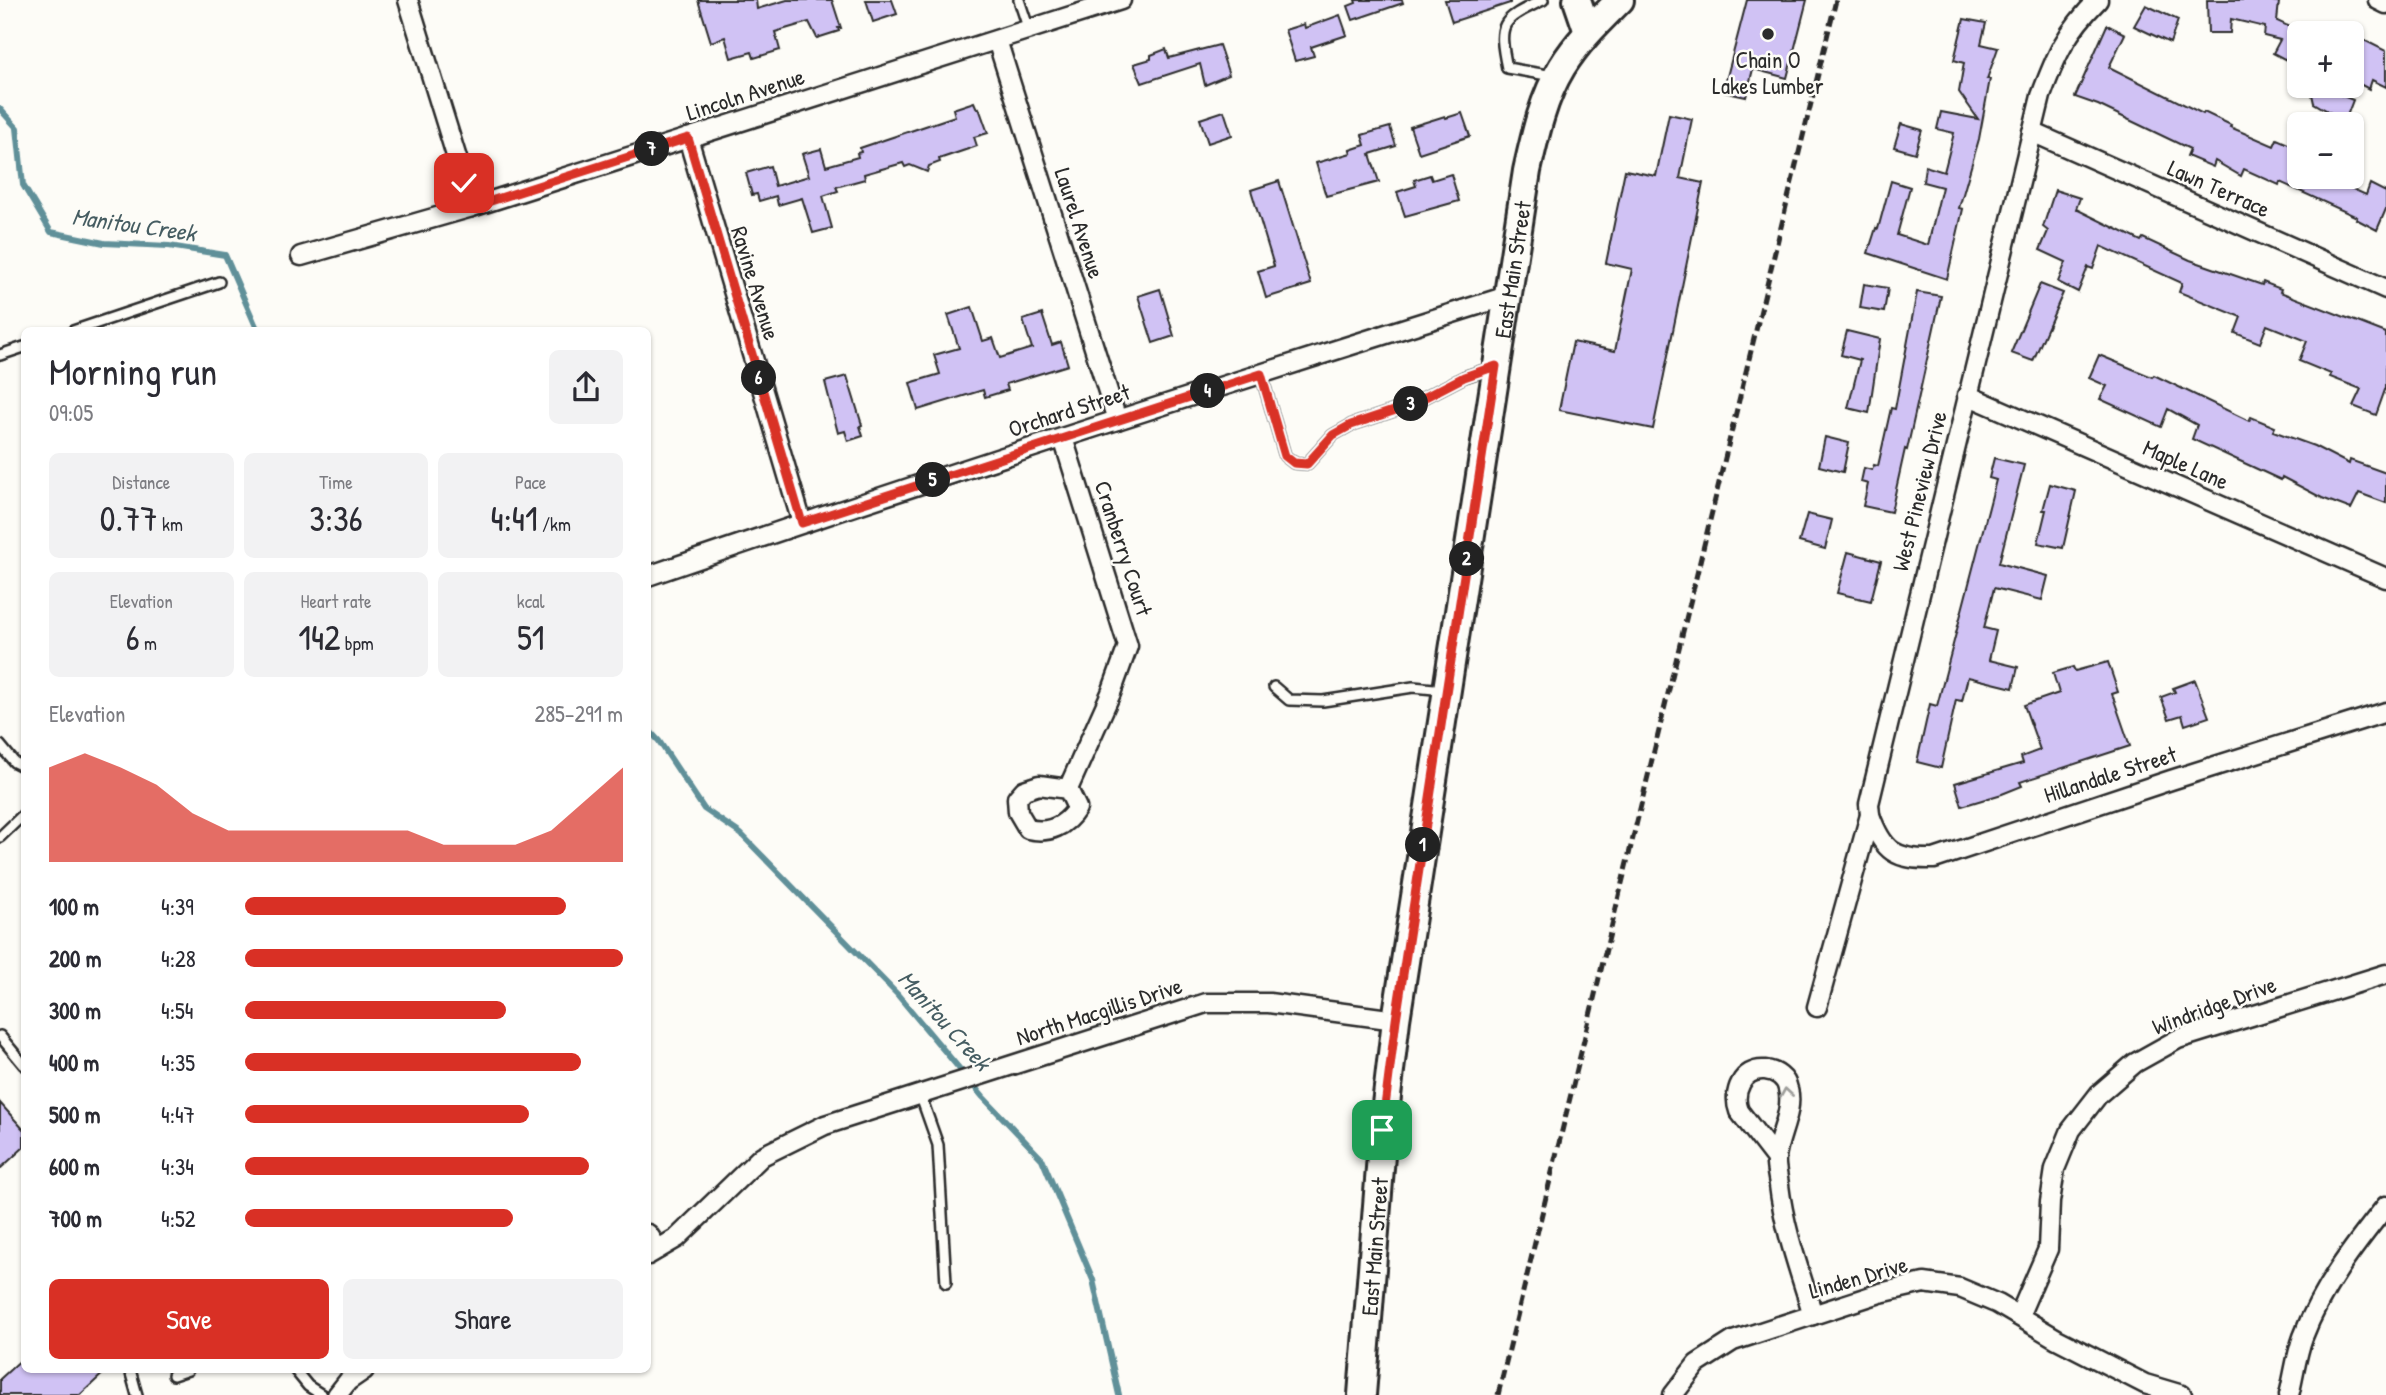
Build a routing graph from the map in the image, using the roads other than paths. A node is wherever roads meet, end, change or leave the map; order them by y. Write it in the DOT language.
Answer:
graph roads {
  1 [pos="408,0"];
  2 [pos="1019,0"];
  3 [pos="1121,0"];
  4 [pos="1543,0"];
  5 [pos="1577,0"];
  6 [pos="1620,0"];
  7 [pos="2098,0"];
  8 [pos="2378,0"];
  9 [pos="2386,4"];
  10 [pos="1029,30"];
  11 [pos="1588,32"];
  12 [pos="997,40"];
  13 [pos="1558,77"];
  14 [pos="2032,132"];
  15 [pos="688,138"];
  16 [pos="472,207"];
  17 [pos="301,256"];
  18 [pos="219,282"];
  19 [pos="2386,289"];
  20 [pos="1507,296"];
  21 [pos="85,327"];
  22 [pos="21,348"];
  23 [pos="0,355"];
  24 [pos="1496,366"];
  25 [pos="1261,374"];
  26 [pos="1967,395"];
  27 [pos="1117,420"];
  28 [pos="1063,438"];
  29 [pos="802,523"];
  30 [pos="651,575"];
  31 [pos="2386,578"];
  32 [pos="1274,687"];
  33 [pos="1447,690"];
  34 [pos="2386,712"];
  35 [pos="0,744"];
  36 [pos="21,766"];
  37 [pos="1068,789"];
  38 [pos="1870,815"];
  39 [pos="21,817"];
  40 [pos="0,837"];
  41 [pos="2386,974"];
  42 [pos="1817,1007"];
  43 [pos="1396,1020"];
  44 [pos="0,1036"];
  45 [pos="21,1061"];
  46 [pos="920,1094"];
  47 [pos="1776,1159"];
  48 [pos="2386,1206"];
  49 [pos="653,1252"];
  50 [pos="946,1283"];
  51 [pos="1813,1315"];
  52 [pos="2019,1316"];
  53 [pos="131,1373"];
  54 [pos="179,1373"];
  55 [pos="297,1373"];
  56 [pos="360,1373"];
  57 [pos="173,1375"];
  58 [pos="137,1395"];
  59 [pos="322,1395"];
  60 [pos="337,1395"];
  61 [pos="1362,1395"];
  62 [pos="1673,1395"];
  63 [pos="2182,1395"];
  64 [pos="2289,1395"];
  1 -- 16 [label="street"];
  2 -- 10 [label="lane"];
  3 -- 10 [label="street, Lincoln Avenue"];
  4 -- 13 [label="lane"];
  5 -- 11 [label="main road"];
  6 -- 11 [label="main road, East Main Street"];
  7 -- 14 [label="street, West Pineview Drive"];
  8 -- 9 [label="street"];
  10 -- 12 [label="street, Lincoln Avenue"];
  11 -- 13 [label="main road, East Main Street"];
  12 -- 15 [label="street, Lincoln Avenue"];
  12 -- 27 [label="street, Laurel Avenue"];
  13 -- 20 [label="main road, East Main Street"];
  14 -- 19 [label="street, Lawn Terrace"];
  14 -- 26 [label="street, West Pineview Drive"];
  15 -- 16 [label="street, Lincoln Avenue"];
  15 -- 29 [label="street, Ravine Avenue"];
  16 -- 17 [label="street, Lincoln Avenue"];
  18 -- 21 [label="lane"];
  20 -- 24 [label="main road, East Main Street"];
  20 -- 25 [label="street, Orchard Street"];
  22 -- 23 [label="lane"];
  24 -- 25 [label="lane"];
  24 -- 33 [label="main road, East Main Street"];
  25 -- 27 [label="street, Orchard Street"];
  26 -- 31 [label="street, Maple Lane"];
  26 -- 38 [label="street, West Pineview Drive"];
  27 -- 28 [label="street, Orchard Street"];
  28 -- 29 [label="street, Orchard Street"];
  28 -- 37 [label="street, Cranberry Court"];
  29 -- 30 [label="street, Orchard Street"];
  32 -- 33 [label="lane"];
  33 -- 43 [label="main road, East Main Street"];
  34 -- 38 [label="street, Hillandale Street"];
  35 -- 36 [label="lane"];
  38 -- 42 [label="street, West Pineview Drive"];
  39 -- 40 [label="lane"];
  41 -- 52 [label="street, Windridge Drive"];
  43 -- 46 [label="street, North Macgillis Drive"];
  43 -- 61 [label="main road, East Main Street"];
  44 -- 45 [label="lane"];
  46 -- 49 [label="street, North Macgillis Drive"];
  46 -- 50 [label="lane"];
  47 -- 47 [label="street, one-way"];
  47 -- 51 [label="street"];
  48 -- 64 [label="street"];
  51 -- 52 [label="street, Linden Drive"];
  51 -- 62 [label="street, Linden Drive"];
  52 -- 63 [label="street, Linden Drive"];
  53 -- 58 [label="lane"];
  54 -- 57 [label="lane"];
  55 -- 59 [label="lane"];
  56 -- 60 [label="street"];
}
